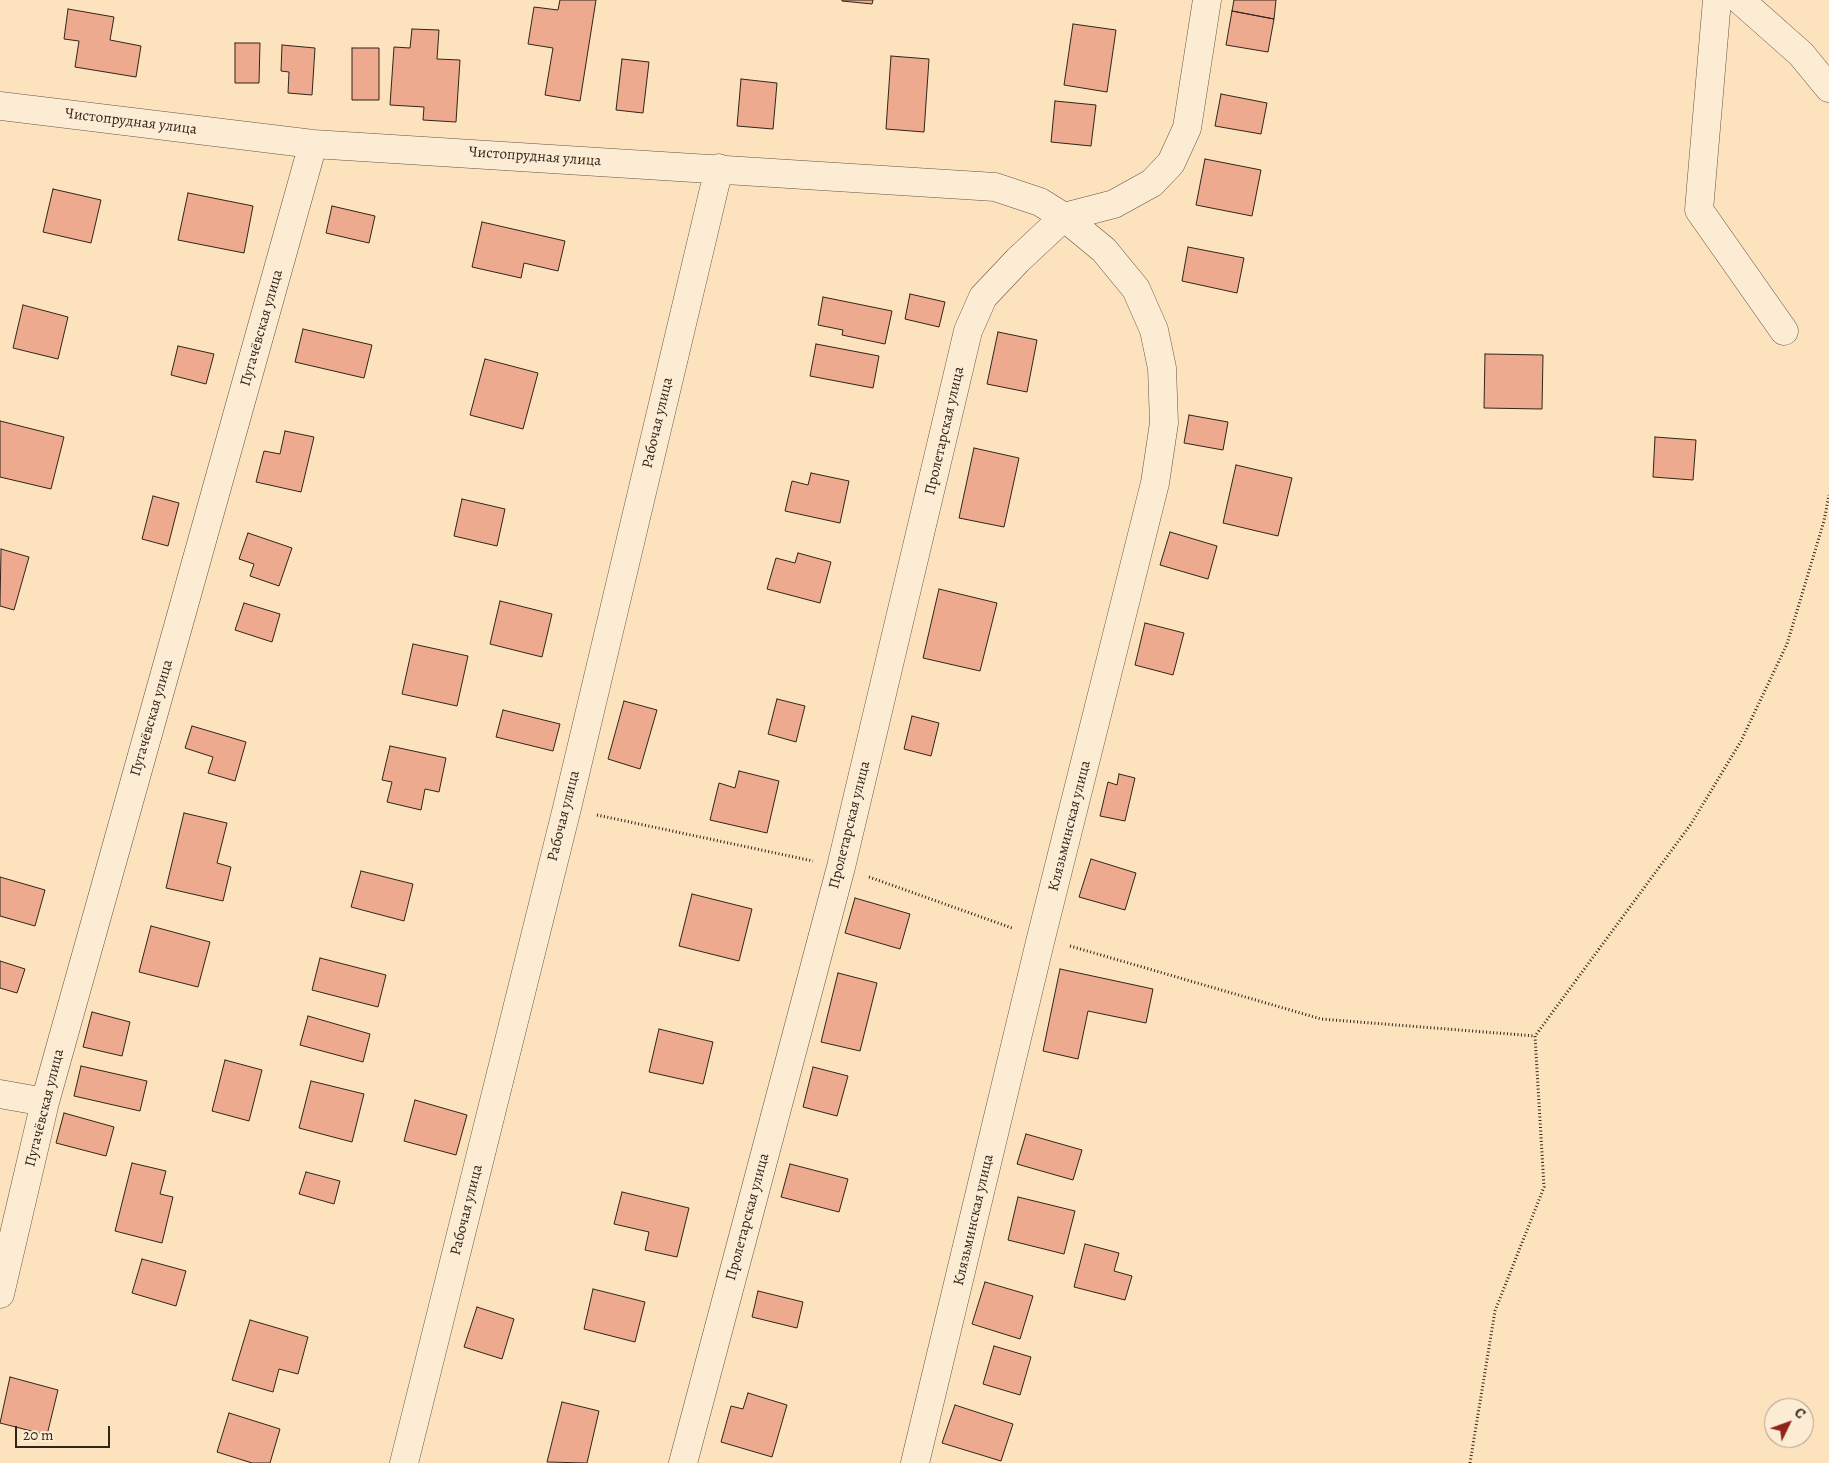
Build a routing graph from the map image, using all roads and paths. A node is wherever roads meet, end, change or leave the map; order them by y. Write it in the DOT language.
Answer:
graph roads {
  1 [pos="1207,0"];
  2 [pos="1717,0"];
  3 [pos="1740,0"];
  4 [pos="1829,88"];
  5 [pos="0,106"];
  6 [pos="313,144"];
  7 [pos="719,168"];
  8 [pos="1064,217"];
  9 [pos="1784,331"];
  10 [pos="1829,495"];
  11 [pos="0,1094"];
  12 [pos="45,1102"];
  13 [pos="0,1294"];
  14 [pos="404,1463"];
  15 [pos="682,1463"];
  16 [pos="915,1463"];
  17 [pos="1470,1463"];
  1 -- 8 [label="street"];
  2 -- 9 [label="street"];
  3 -- 4 [label="street"];
  5 -- 6 [label="street, Чистопрудная улица"];
  6 -- 7 [label="street, Чистопрудная улица"];
  6 -- 12 [label="street, Пугачёвская улица"];
  7 -- 8 [label="street, Чистопрудная улица"];
  7 -- 14 [label="street, Рабочая улица"];
  8 -- 15 [label="street, Пролетарская улица"];
  8 -- 16 [label="street, Клязьминская улица"];
  10 -- 17 [label="path"];
  11 -- 12 [label="street"];
  12 -- 13 [label="street, Пугачёвская улица"];
}
